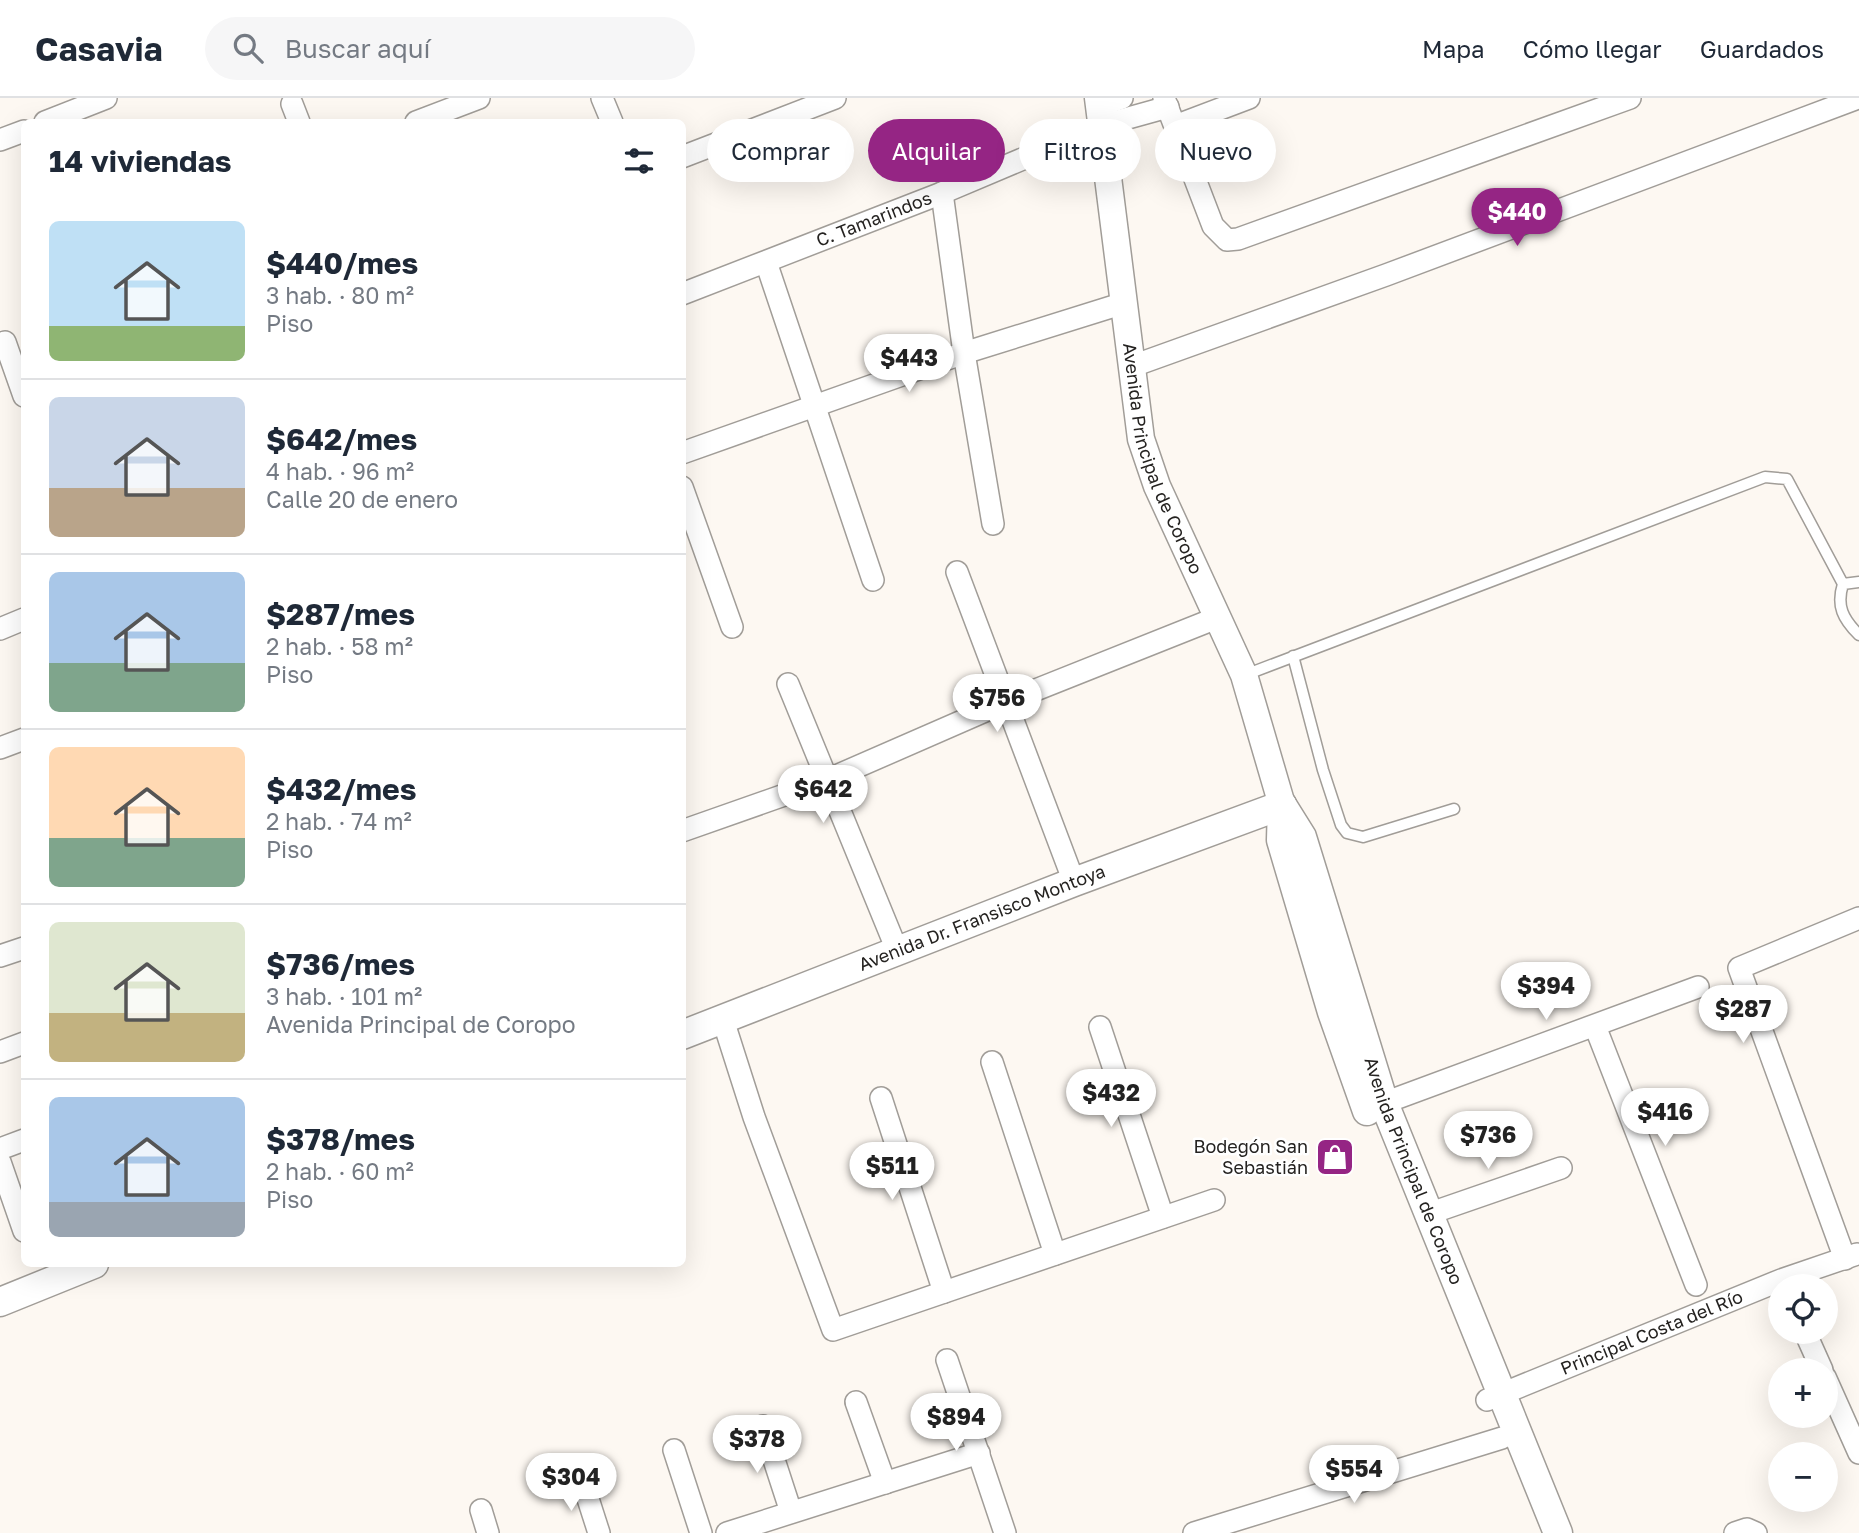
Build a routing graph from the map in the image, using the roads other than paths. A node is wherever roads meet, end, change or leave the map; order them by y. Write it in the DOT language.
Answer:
graph roads {
  1 [pos="106,98"];
  2 [pos="479,98"];
  3 [pos="602,98"];
  4 [pos="835,98"];
  5 [pos="1249,98"];
  6 [pos="1630,98"];
  7 [pos="1858,98"];
  8 [pos="1105,107"];
  9 [pos="1169,110"];
  10 [pos="53,119"];
  11 [pos="424,119"];
  12 [pos="611,119"];
  13 [pos="21,132"];
  14 [pos="0,140"];
  15 [pos="686,155"];
  16 [pos="942,193"];
  17 [pos="766,262"];
  18 [pos="686,292"];
  19 [pos="1124,303"];
  20 [pos="10,340"];
  21 [pos="964,353"];
  22 [pos="1130,367"];
  23 [pos="21,384"];
  24 [pos="813,404"];
  25 [pos="686,452"];
  26 [pos="686,498"];
  27 [pos="993,524"];
  28 [pos="957,572"];
  29 [pos="873,580"];
  30 [pos="1859,582"];
  31 [pos="1843,584"];
  32 [pos="1219,617"];
  33 [pos="21,620"];
  34 [pos="732,627"];
  35 [pos="0,629"];
  36 [pos="1859,635"];
  37 [pos="1293,656"];
  38 [pos="1244,675"];
  39 [pos="788,684"];
  40 [pos="1008,701"];
  41 [pos="21,740"];
  42 [pos="0,748"];
  43 [pos="827,780"];
  44 [pos="1282,805"];
  45 [pos="1454,809"];
  46 [pos="686,830"];
  47 [pos="1074,881"];
  48 [pos="1857,927"];
  49 [pos="21,949"];
  50 [pos="897,950"];
  51 [pos="0,956"];
  52 [pos="1698,987"];
  53 [pos="723,1020"];
  54 [pos="1100,1027"];
  55 [pos="1595,1027"];
  56 [pos="686,1034"];
  57 [pos="21,1044"];
  58 [pos="0,1052"];
  59 [pos="992,1062"];
  60 [pos="881,1098"];
  61 [pos="1384,1103"];
  62 [pos="21,1141"];
  63 [pos="0,1149"];
  64 [pos="0,1163"];
  65 [pos="1561,1168"];
  66 [pos="1214,1200"];
  67 [pos="1428,1214"];
  68 [pos="1163,1217"];
  69 [pos="21,1222"];
  70 [pos="1055,1254"];
  71 [pos="1852,1256"];
  72 [pos="61,1269"];
  73 [pos="1806,1274"];
  74 [pos="1696,1285"];
  75 [pos="1768,1289"];
  76 [pos="944,1292"];
  77 [pos="0,1301"];
  78 [pos="947,1360"];
  79 [pos="1494,1398"];
  80 [pos="856,1402"];
  81 [pos="1838,1406"];
  82 [pos="763,1426"];
  83 [pos="1502,1438"];
  84 [pos="674,1450"];
  85 [pos="979,1453"];
  86 [pos="1859,1453"];
  87 [pos="582,1480"];
  88 [pos="885,1483"];
  89 [pos="481,1510"];
  90 [pos="791,1512"];
  91 [pos="488,1533"];
  92 [pos="599,1533"];
  93 [pos="701,1533"];
  94 [pos="727,1533"];
  95 [pos="1004,1533"];
  96 [pos="1194,1533"];
  97 [pos="1539,1533"];
  98 [pos="1558,1533"];
  99 [pos="1735,1533"];
  100 [pos="1756,1533"];
  1 -- 10 [label="street"];
  2 -- 11 [label="street"];
  3 -- 12 [label="street"];
  4 -- 15 [label="street"];
  5 -- 9 [label="street, C. Tamarindos"];
  6 -- 9 [label="street"];
  7 -- 22 [label="street"];
  8 -- 9 [label="street, C. Tamarindos"];
  8 -- 16 [label="street, C. Tamarindos"];
  8 -- 19 [label="street, Avenida Principal de Coropo"];
  13 -- 14 [label="street"];
  16 -- 17 [label="street, C. Tamarindos"];
  16 -- 21 [label="street"];
  17 -- 18 [label="street, C. Tamarindos"];
  17 -- 24 [label="street"];
  19 -- 21 [label="street"];
  19 -- 22 [label="street, Avenida Principal de Coropo"];
  20 -- 23 [label="street"];
  21 -- 24 [label="street"];
  21 -- 27 [label="street"];
  22 -- 32 [label="street, Avenida Principal de Coropo"];
  24 -- 25 [label="street"];
  24 -- 29 [label="street"];
  26 -- 34 [label="street"];
  28 -- 40 [label="street"];
  30 -- 31 [label="lane"];
  31 -- 36 [label="lane"];
  31 -- 37 [label="lane"];
  32 -- 38 [label="street, Avenida Principal de Coropo"];
  32 -- 40 [label="street"];
  33 -- 35 [label="street"];
  37 -- 38 [label="lane"];
  37 -- 45 [label="lane"];
  38 -- 44 [label="street, Avenida Principal de Coropo"];
  39 -- 43 [label="street"];
  40 -- 43 [label="street"];
  40 -- 47 [label="street"];
  41 -- 42 [label="street"];
  43 -- 46 [label="street"];
  43 -- 50 [label="street"];
  44 -- 47 [label="main road, Avenida Dr. Fransisco Montoya"];
  44 -- 61 [label="main road, Avenida Principal de Coropo"];
  44 -- 79 [label="main road, Avenida Principal de Coropo"];
  47 -- 50 [label="main road, Avenida Dr. Fransisco Montoya"];
  48 -- 71 [label="street"];
  49 -- 51 [label="street"];
  50 -- 53 [label="main road, Avenida Dr. Fransisco Montoya"];
  52 -- 55 [label="street"];
  53 -- 56 [label="main road, Avenida Dr. Fransisco Montoya"];
  53 -- 76 [label="street"];
  54 -- 68 [label="street"];
  55 -- 61 [label="street"];
  55 -- 74 [label="street"];
  57 -- 58 [label="street"];
  59 -- 70 [label="street"];
  60 -- 76 [label="street"];
  61 -- 67 [label="main road, Avenida Principal de Coropo"];
  62 -- 63 [label="street"];
  64 -- 69 [label="street"];
  65 -- 67 [label="street"];
  66 -- 68 [label="street"];
  67 -- 79 [label="main road, Avenida Principal de Coropo"];
  68 -- 70 [label="street"];
  70 -- 76 [label="street"];
  71 -- 73 [label="street, Principal Costa del Río"];
  72 -- 77 [label="main road"];
  75 -- 79 [label="street, Principal Costa del Río"];
  78 -- 85 [label="street"];
  79 -- 83 [label="main road, Avenida Principal de Coropo"];
  79 -- 98 [label="main road, Avenida Principal de Coropo"];
  80 -- 88 [label="street"];
  81 -- 86 [label="street"];
  82 -- 90 [label="street"];
  83 -- 96 [label="street"];
  83 -- 97 [label="main road, Avenida Principal de Coropo"];
  84 -- 93 [label="street"];
  85 -- 88 [label="street"];
  85 -- 95 [label="street"];
  87 -- 92 [label="street"];
  88 -- 90 [label="street"];
  89 -- 91 [label="street"];
  90 -- 94 [label="street"];
  99 -- 100 [label="street"];
}
